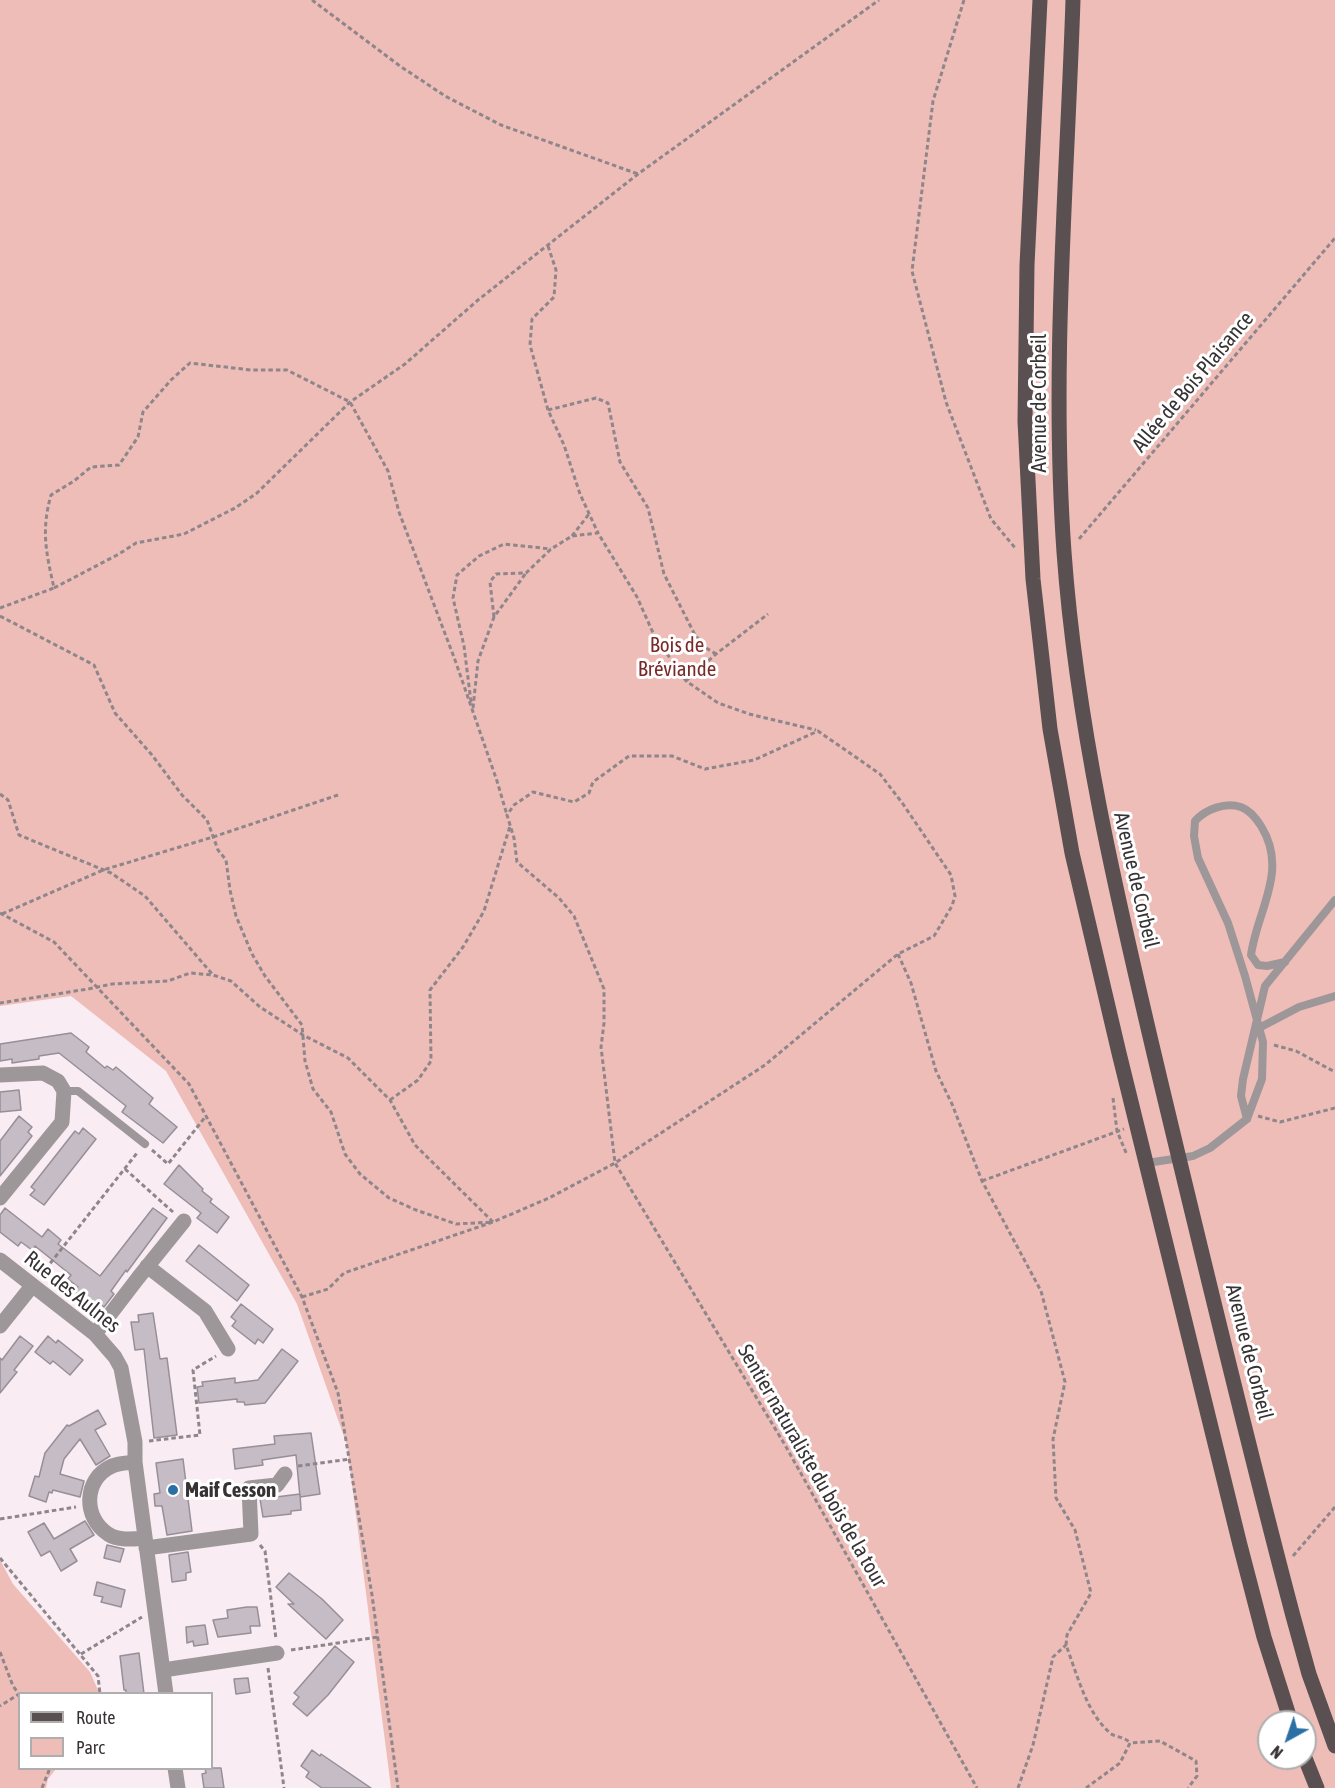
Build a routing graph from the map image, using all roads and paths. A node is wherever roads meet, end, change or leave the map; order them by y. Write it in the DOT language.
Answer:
graph roads {
  1 [pos="312,0"];
  2 [pos="879,0"];
  3 [pos="964,0"];
  4 [pos="1040,0"];
  5 [pos="1073,0"];
  6 [pos="638,174"];
  7 [pos="1335,238"];
  8 [pos="548,246"];
  9 [pos="350,402"];
  10 [pos="548,410"];
  11 [pos="589,513"];
  12 [pos="598,533"];
  13 [pos="572,536"];
  14 [pos="1074,545"];
  15 [pos="550,549"];
  16 [pos="1032,568"];
  17 [pos="526,573"];
  18 [pos="54,588"];
  19 [pos="0,608"];
  20 [pos="768,614"];
  21 [pos="0,616"];
  22 [pos="494,617"];
  23 [pos="716,654"];
  24 [pos="686,681"];
  25 [pos="472,710"];
  26 [pos="818,731"];
  27 [pos="0,794"];
  28 [pos="338,795"];
  29 [pos="507,815"];
  30 [pos="510,826"];
  31 [pos="213,837"];
  32 [pos="103,870"];
  33 [pos="1335,900"];
  34 [pos="1,913"];
  35 [pos="898,954"];
  36 [pos="1285,962"];
  37 [pos="213,975"];
  38 [pos="98,987"];
  39 [pos="1335,996"];
  40 [pos="0,1003"];
  41 [pos="1258,1025"];
  42 [pos="303,1035"];
  43 [pos="1263,1042"];
  44 [pos="1335,1072"];
  45 [pos="0,1075"];
  46 [pos="64,1091"];
  47 [pos="390,1100"];
  48 [pos="1335,1108"];
  49 [pos="206,1116"];
  50 [pos="1248,1116"];
  51 [pos="1137,1124"];
  52 [pos="145,1144"];
  53 [pos="1180,1159"];
  54 [pos="615,1163"];
  55 [pos="1147,1163"];
  56 [pos="125,1169"];
  57 [pos="982,1181"];
  58 [pos="0,1198"];
  59 [pos="184,1221"];
  60 [pos="493,1222"];
  61 [pos="0,1260"];
  62 [pos="147,1266"];
  63 [pos="32,1286"];
  64 [pos="302,1297"];
  65 [pos="0,1326"];
  66 [pos="95,1335"];
  67 [pos="228,1349"];
  68 [pos="135,1442"];
  69 [pos="350,1459"];
  70 [pos="135,1462"];
  71 [pos="285,1474"];
  72 [pos="90,1506"];
  73 [pos="1335,1507"];
  74 [pos="0,1519"];
  75 [pos="251,1534"];
  76 [pos="146,1543"];
  77 [pos="0,1558"];
  78 [pos="1291,1559"];
  79 [pos="155,1613"];
  80 [pos="378,1636"];
  81 [pos="1066,1645"];
  82 [pos="0,1652"];
  83 [pos="272,1653"];
  84 [pos="81,1654"];
  85 [pos="162,1670"];
  86 [pos="100,1692"];
  87 [pos="166,1692"];
  88 [pos="18,1693"];
  89 [pos="18,1695"];
  90 [pos="0,1706"];
  91 [pos="1287,1710"];
  92 [pos="1130,1743"];
  93 [pos="1335,1746"];
  94 [pos="49,1770"];
  95 [pos="175,1770"];
  96 [pos="1310,1770"];
  97 [pos="42,1788"];
  98 [pos="178,1788"];
  99 [pos="284,1788"];
  100 [pos="398,1788"];
  101 [pos="977,1788"];
  102 [pos="1017,1788"];
  103 [pos="1086,1788"];
  104 [pos="1188,1788"];
  105 [pos="1317,1788"];
  1 -- 6 [label="path"];
  2 -- 6 [label="path"];
  3 -- 16 [label="path"];
  4 -- 16 [label="main road"];
  5 -- 53 [label="main road, Avenue de Corbeil"];
  6 -- 8 [label="path"];
  7 -- 14 [label="path, Allée de Bois Plaisance"];
  8 -- 9 [label="path"];
  8 -- 10 [label="path"];
  9 -- 18 [label="path"];
  9 -- 18 [label="path"];
  9 -- 25 [label="path"];
  10 -- 11 [label="path"];
  10 -- 23 [label="path"];
  11 -- 12 [label="path"];
  11 -- 13 [label="path"];
  12 -- 13 [label="path"];
  12 -- 24 [label="path"];
  13 -- 15 [label="path"];
  15 -- 17 [label="path"];
  15 -- 25 [label="path"];
  16 -- 51 [label="main road"];
  17 -- 22 [label="path"];
  17 -- 22 [label="path"];
  18 -- 19 [label="path"];
  20 -- 23 [label="path"];
  21 -- 31 [label="path"];
  22 -- 25 [label="path"];
  23 -- 24 [label="path"];
  24 -- 26 [label="path"];
  25 -- 29 [label="path, Sentier naturaliste du bois de la tour"];
  26 -- 29 [label="path"];
  26 -- 35 [label="path"];
  27 -- 32 [label="path"];
  28 -- 31 [label="path"];
  29 -- 30 [label="path, Sentier naturaliste du bois de la tour"];
  30 -- 47 [label="path"];
  30 -- 54 [label="path, Sentier naturaliste du bois de la tour"];
  31 -- 32 [label="path"];
  31 -- 42 [label="path"];
  32 -- 34 [label="path"];
  32 -- 37 [label="path"];
  33 -- 36 [label="lane"];
  34 -- 38 [label="path"];
  35 -- 54 [label="path"];
  35 -- 57 [label="path"];
  36 -- 41 [label="lane"];
  36 -- 41 [label="lane"];
  37 -- 38 [label="path"];
  37 -- 42 [label="path"];
  38 -- 40 [label="path"];
  38 -- 49 [label="path"];
  39 -- 41 [label="lane"];
  41 -- 43 [label="lane"];
  41 -- 50 [label="lane"];
  42 -- 47 [label="path"];
  42 -- 60 [label="path"];
  43 -- 44 [label="path"];
  43 -- 50 [label="lane"];
  45 -- 46 [label="street"];
  46 -- 52 [label="lane"];
  46 -- 58 [label="street"];
  47 -- 60 [label="path"];
  48 -- 50 [label="path"];
  49 -- 52 [label="path"];
  49 -- 64 [label="path"];
  50 -- 53 [label="lane"];
  51 -- 55 [label="main road"];
  51 -- 57 [label="path"];
  52 -- 56 [label="path"];
  53 -- 55 [label="lane"];
  53 -- 93 [label="main road, Avenue de Corbeil"];
  54 -- 60 [label="path"];
  54 -- 101 [label="path, Sentier naturaliste du bois de la tour"];
  55 -- 91 [label="main road"];
  56 -- 59 [label="path"];
  56 -- 63 [label="path"];
  57 -- 81 [label="path"];
  59 -- 62 [label="street"];
  60 -- 64 [label="path"];
  61 -- 63 [label="street, Rue des Aulnes"];
  62 -- 66 [label="street"];
  62 -- 67 [label="street"];
  63 -- 65 [label="street"];
  63 -- 66 [label="street, Rue des Aulnes"];
  64 -- 69 [label="path"];
  66 -- 68 [label="street, Rue des Aulnes"];
  67 -- 68 [label="path"];
  68 -- 70 [label="street, Rue des Aulnes"];
  69 -- 71 [label="path"];
  69 -- 80 [label="path"];
  70 -- 72 [label="street"];
  70 -- 76 [label="street, Rue des Aulnes"];
  71 -- 75 [label="street"];
  72 -- 74 [label="path"];
  72 -- 76 [label="street"];
  73 -- 78 [label="path"];
  75 -- 76 [label="street"];
  75 -- 83 [label="path"];
  76 -- 79 [label="street, Rue des Aulnes"];
  77 -- 84 [label="path"];
  79 -- 84 [label="path"];
  79 -- 85 [label="street, Rue des Aulnes"];
  80 -- 83 [label="path"];
  80 -- 100 [label="path"];
  81 -- 92 [label="path"];
  81 -- 102 [label="path"];
  82 -- 88 [label="path"];
  83 -- 85 [label="street"];
  83 -- 99 [label="path"];
  84 -- 86 [label="path"];
  85 -- 87 [label="street, Rue des Aulnes"];
  89 -- 90 [label="path"];
  92 -- 103 [label="path"];
  92 -- 104 [label="path"];
  94 -- 97 [label="path"];
  95 -- 98 [label="street"];
  96 -- 105 [label="main road"];
}
